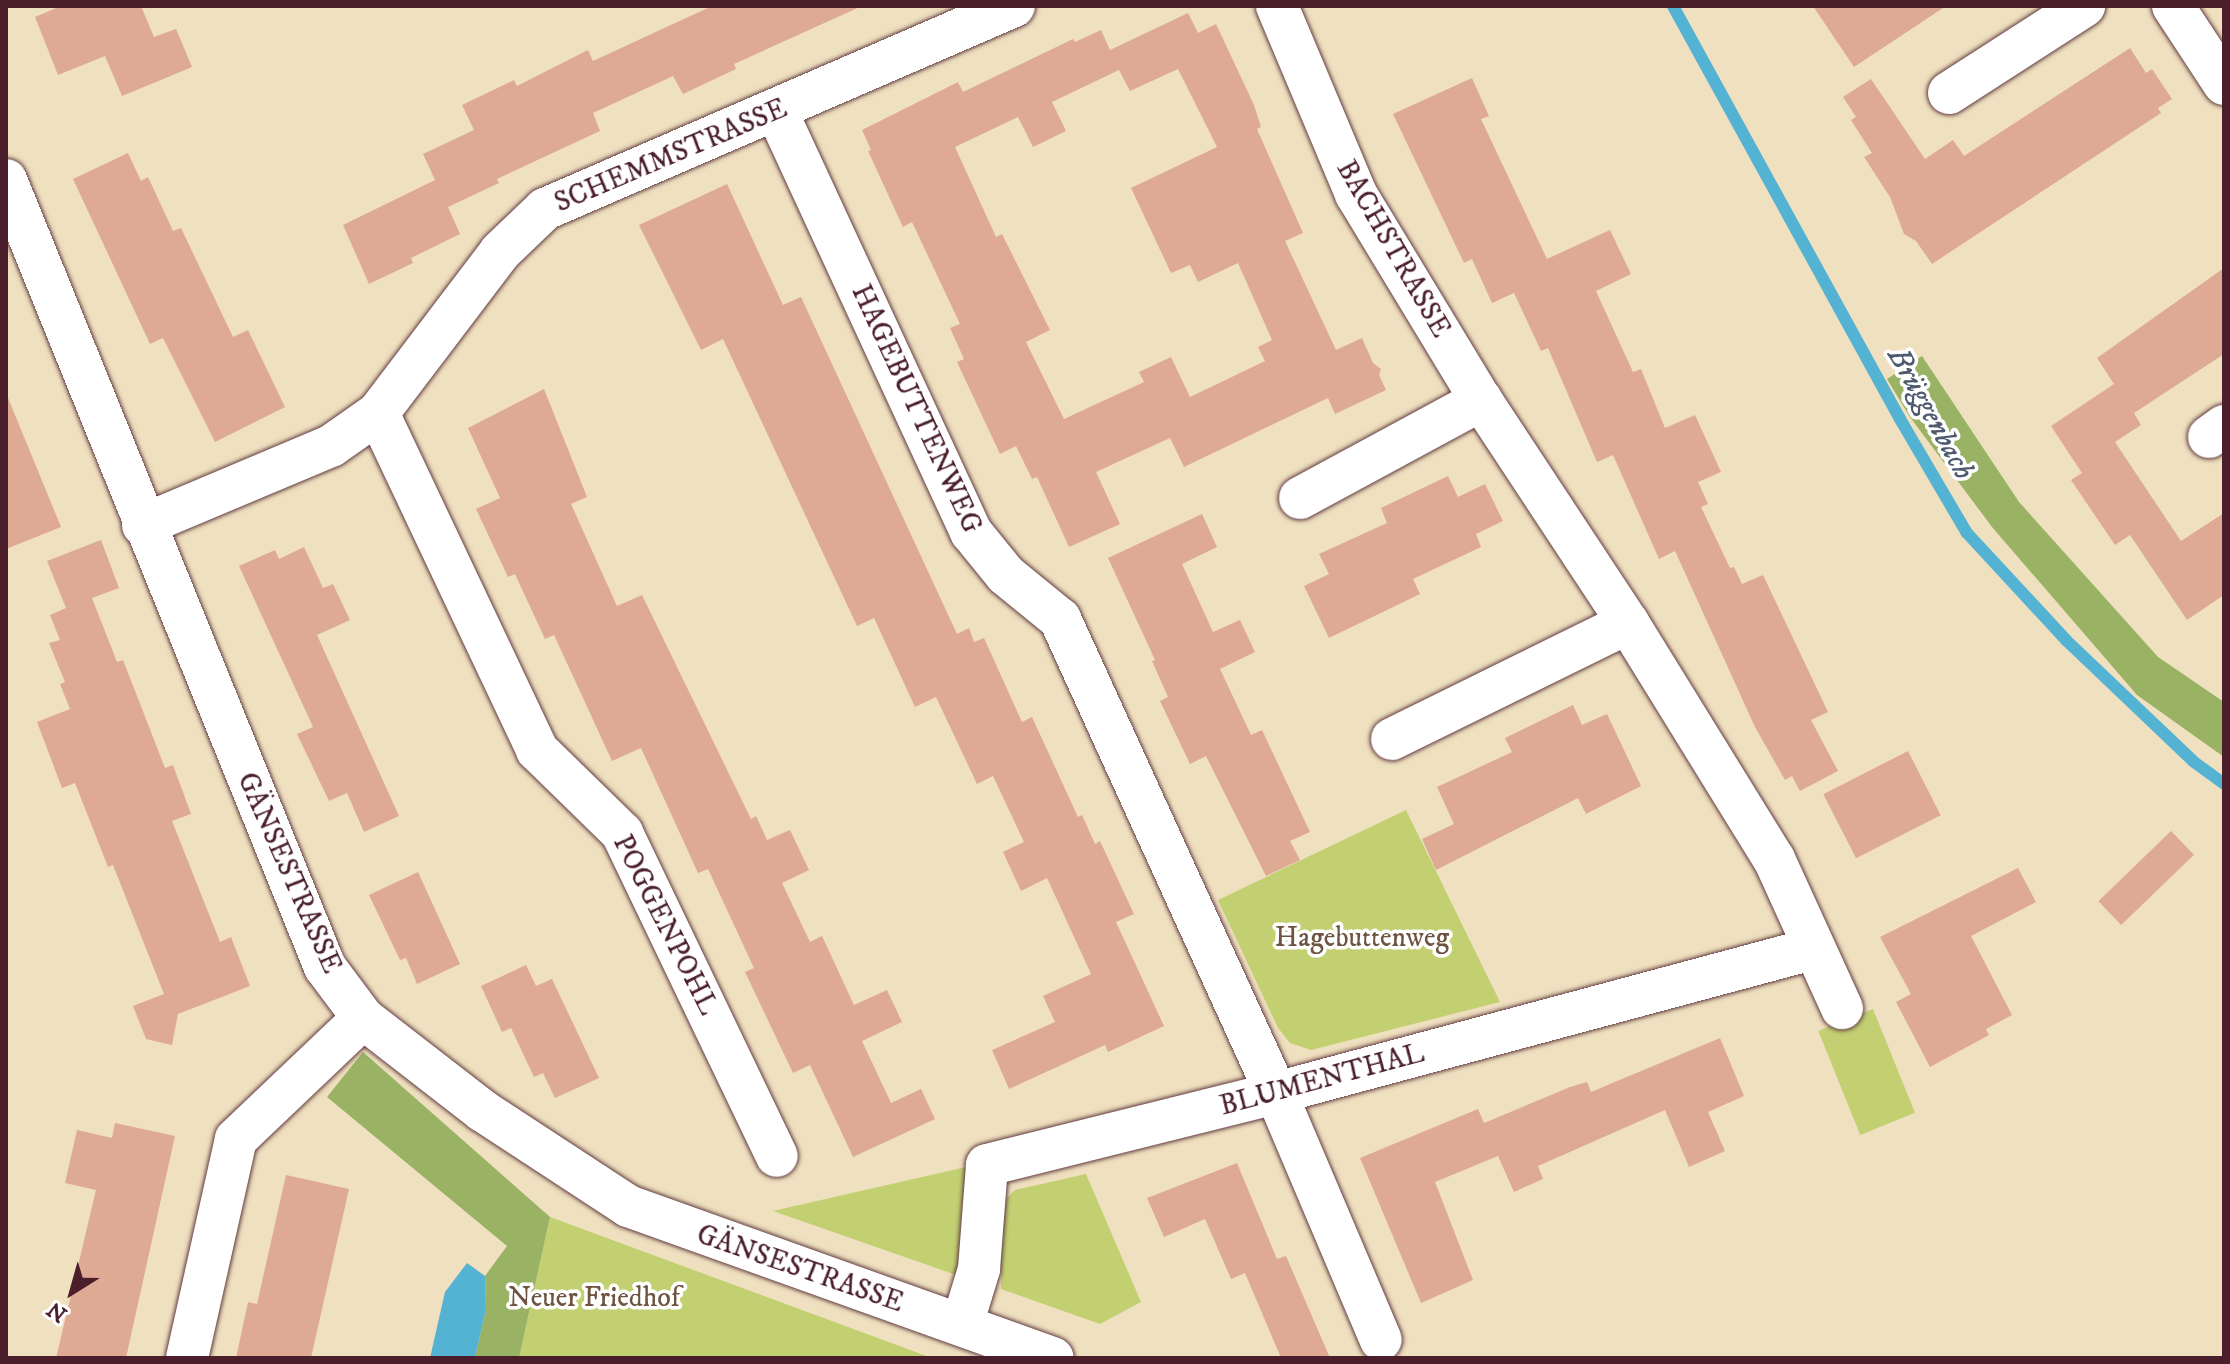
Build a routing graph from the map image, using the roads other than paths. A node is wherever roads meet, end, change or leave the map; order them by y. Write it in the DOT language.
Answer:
graph roads {
  1 [pos="1014,6"];
  2 [pos="1277,6"];
  3 [pos="2084,6"];
  4 [pos="2173,6"];
  5 [pos="2224,84"];
  6 [pos="1949,93"];
  7 [pos="776,110"];
  8 [pos="6,180"];
  9 [pos="1481,400"];
  10 [pos="378,413"];
  11 [pos="1300,498"];
  12 [pos="143,525"];
  13 [pos="1628,623"];
  14 [pos="1392,739"];
  15 [pos="1812,949"];
  16 [pos="1842,1008"];
  17 [pos="363,1018"];
  18 [pos="1276,1093"];
  19 [pos="777,1156"];
  20 [pos="962,1325"];
  21 [pos="1381,1340"];
  22 [pos="187,1358"];
  23 [pos="1053,1358"];
  1 -- 7 [label="street, SCHEMMSTRASSE"];
  2 -- 9 [label="street, BACHSTRASSE"];
  3 -- 6 [label="street"];
  4 -- 5 [label="street"];
  7 -- 10 [label="street, SCHEMMSTRASSE"];
  7 -- 18 [label="street, HAGEBUTTENWEG"];
  8 -- 12 [label="street, GÄNSESTRASSE"];
  9 -- 11 [label="street"];
  9 -- 13 [label="street, BACHSTRASSE"];
  10 -- 12 [label="street, SCHEMMSTRASSE"];
  10 -- 19 [label="street, POGGENPOHL"];
  12 -- 17 [label="street, GÄNSESTRASSE"];
  13 -- 14 [label="street"];
  13 -- 15 [label="street, BACHSTRASSE"];
  15 -- 16 [label="street, BACHSTRASSE"];
  15 -- 18 [label="street, BLUMENTHAL"];
  17 -- 20 [label="street, GÄNSESTRASSE"];
  17 -- 22 [label="street"];
  18 -- 20 [label="street, BLUMENTHAL"];
  18 -- 21 [label="street, HAGEBUTTENWEG"];
  20 -- 23 [label="street, GÄNSESTRASSE"];
}
